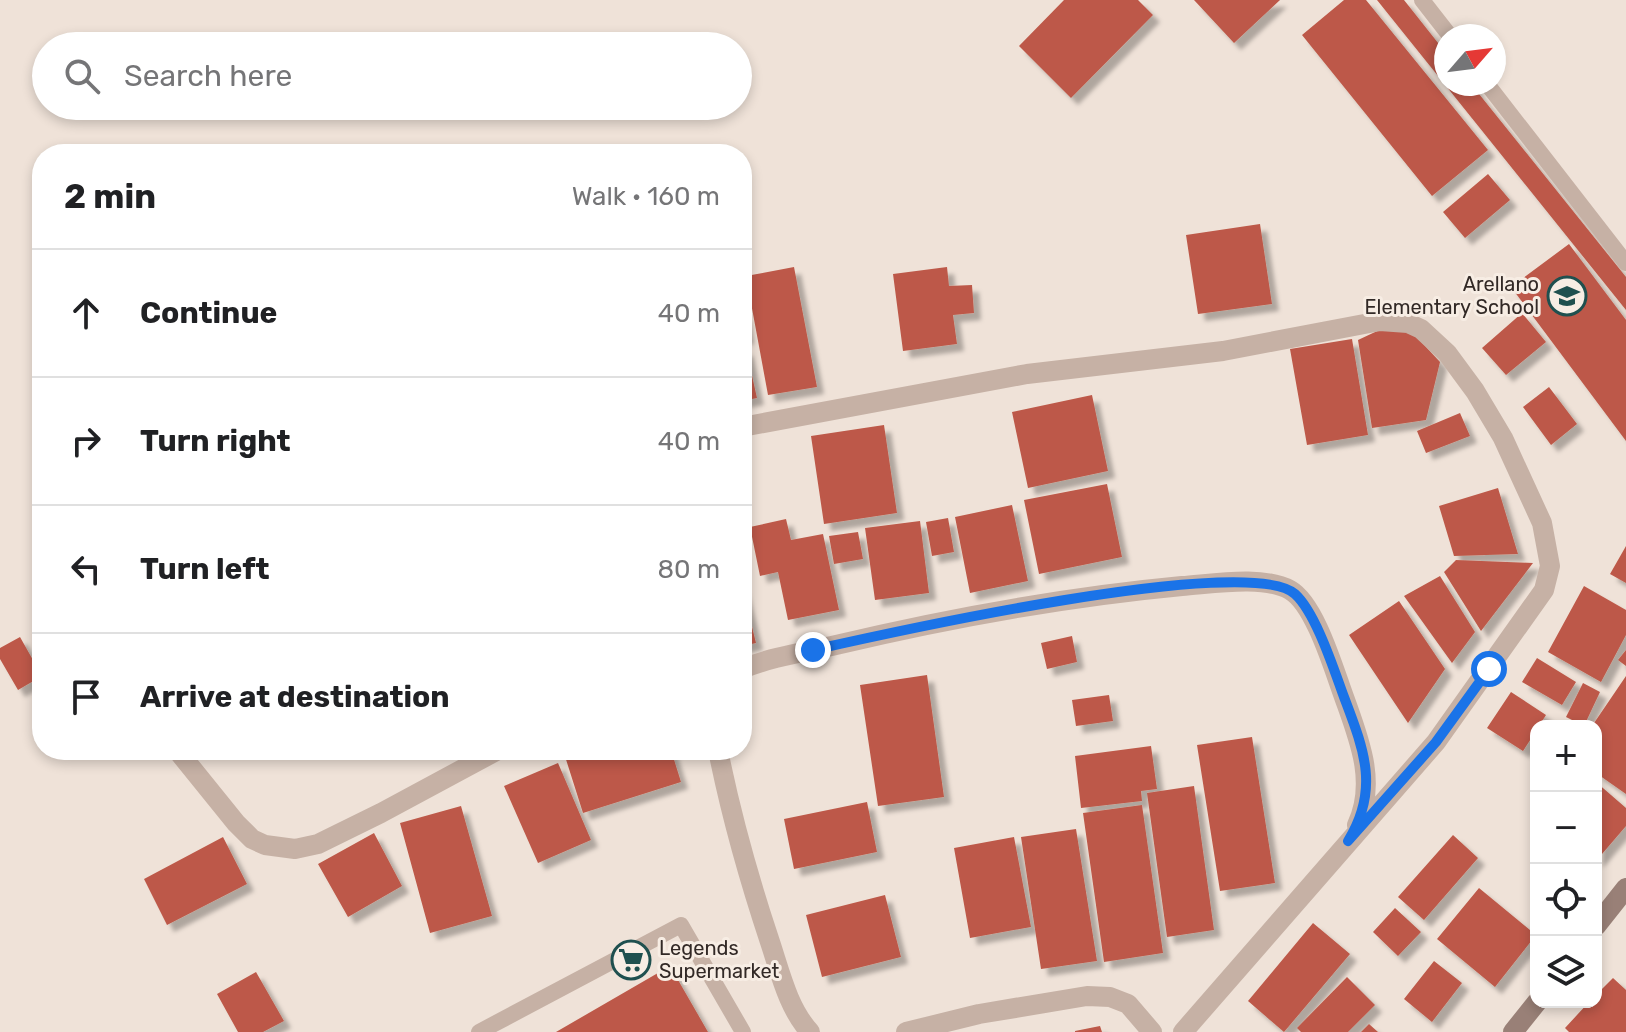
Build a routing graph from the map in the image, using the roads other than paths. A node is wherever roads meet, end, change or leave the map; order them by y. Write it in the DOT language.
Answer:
graph roads {
  1 [pos="1422,0"];
  2 [pos="1441,24"];
  3 [pos="1496,96"];
  4 [pos="1626,263"];
  5 [pos="752,425"];
  6 [pos="752,667"];
  7 [pos="185,760"];
  8 [pos="479,760"];
  9 [pos="720,760"];
  10 [pos="1348,841"];
  11 [pos="1626,888"];
  12 [pos="1602,918"];
  13 [pos="1532,1008"];
  14 [pos="479,1032"];
  15 [pos="743,1032"];
  16 [pos="810,1032"];
  17 [pos="906,1032"];
  18 [pos="1152,1032"];
  19 [pos="1183,1032"];
  20 [pos="1513,1032"];
  1 -- 2 [label="lane"];
  3 -- 4 [label="lane"];
  5 -- 10 [label="street"];
  6 -- 10 [label="street"];
  7 -- 8 [label="street"];
  9 -- 16 [label="street"];
  10 -- 19 [label="street"];
  11 -- 12 [label="main road"];
  13 -- 20 [label="main road"];
  14 -- 15 [label="lane"];
  17 -- 18 [label="street"];
}
